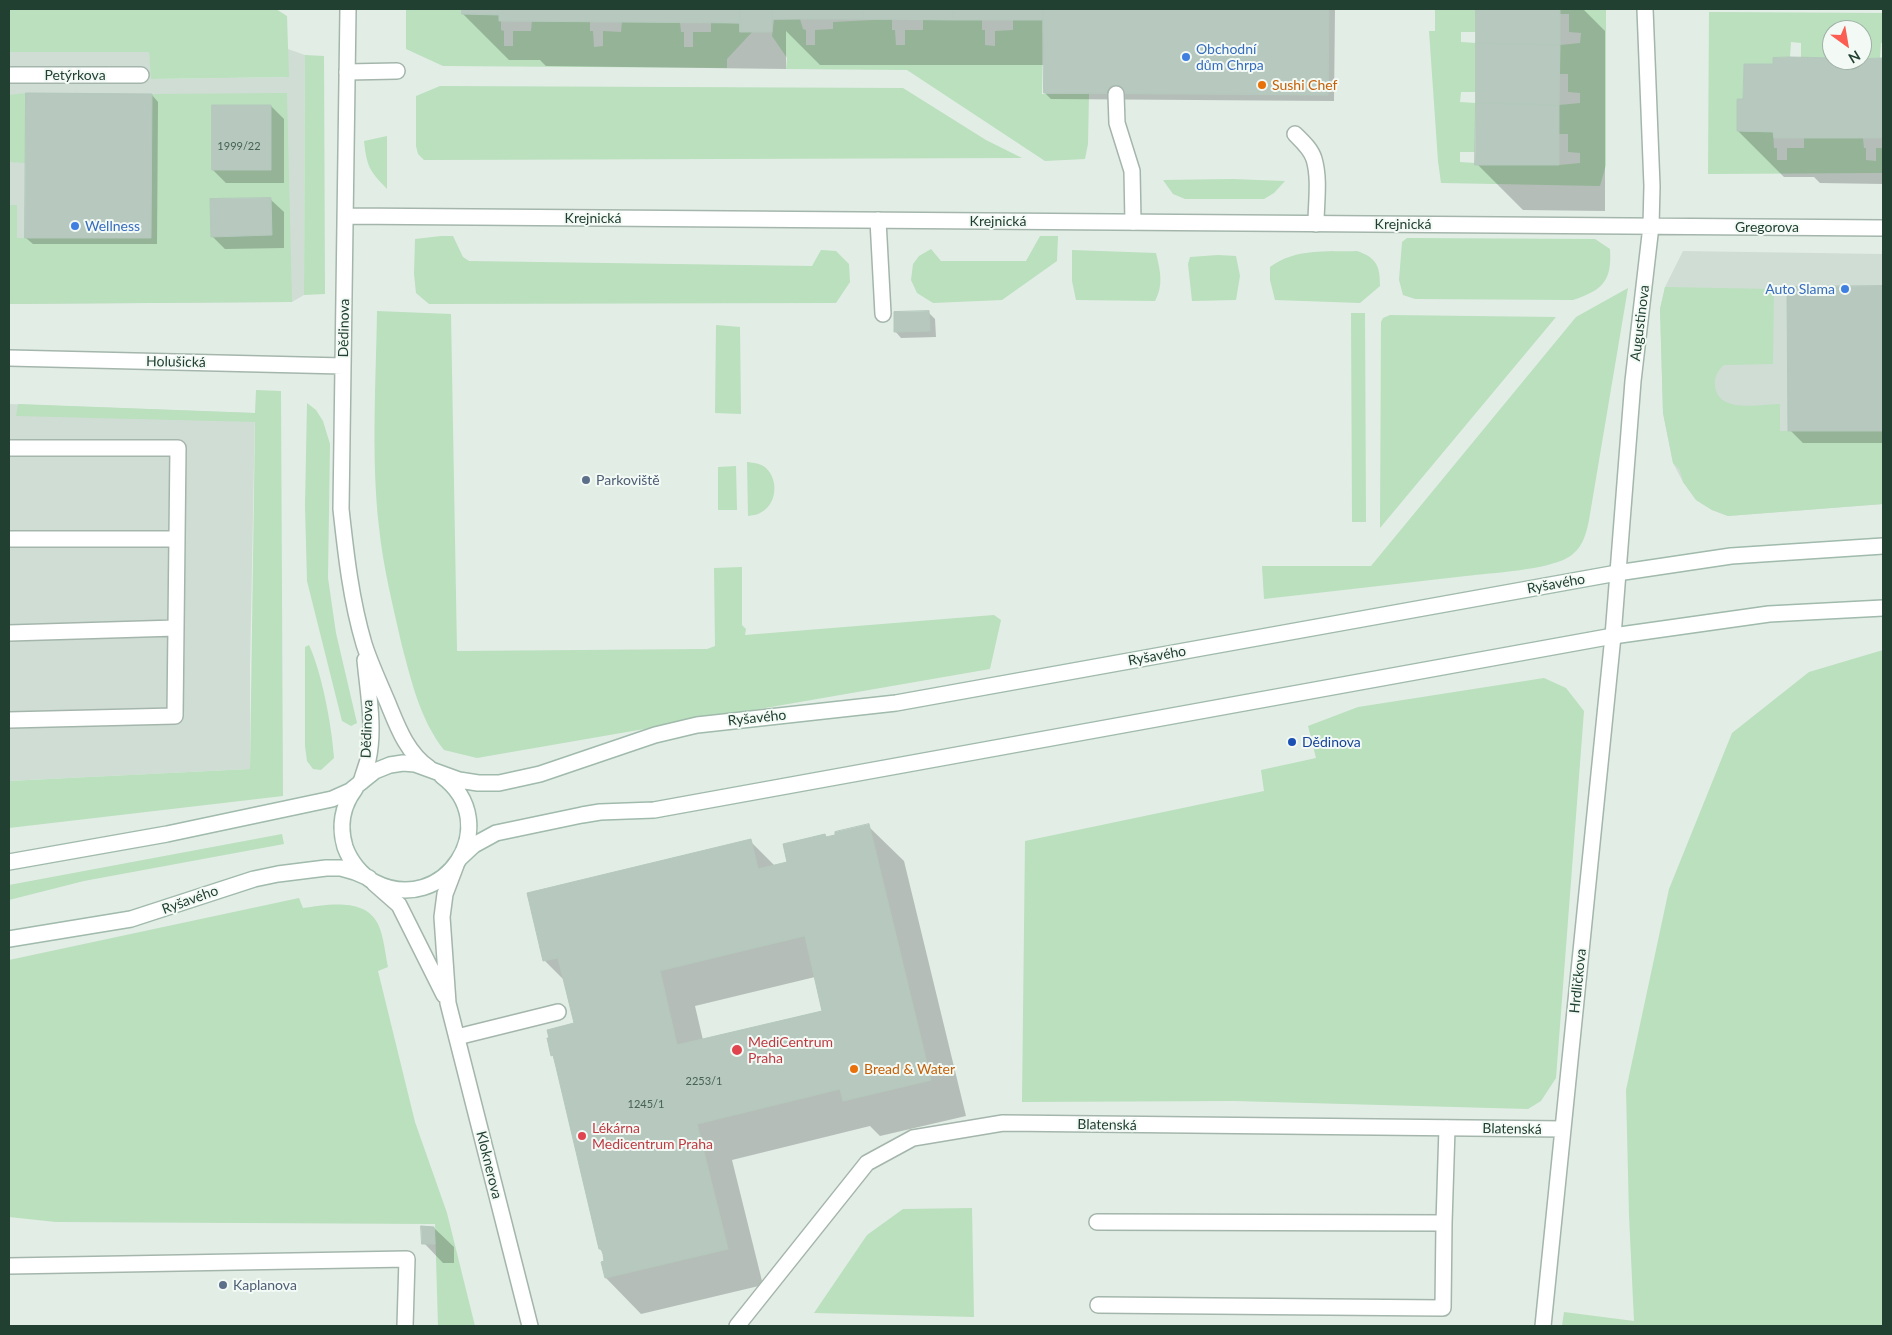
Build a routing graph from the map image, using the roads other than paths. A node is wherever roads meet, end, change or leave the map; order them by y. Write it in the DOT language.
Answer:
graph roads {
  1 [pos="348,9"];
  2 [pos="1645,9"];
  3 [pos="397,71"];
  4 [pos="347,72"];
  5 [pos="9,75"];
  6 [pos="141,75"];
  7 [pos="1116,94"];
  8 [pos="1295,134"];
  9 [pos="346,216"];
  10 [pos="878,220"];
  11 [pos="1133,222"];
  12 [pos="1316,224"];
  13 [pos="1651,226"];
  14 [pos="1883,228"];
  15 [pos="883,314"];
  16 [pos="9,358"];
  17 [pos="343,366"];
  18 [pos="9,448"];
  19 [pos="9,539"];
  20 [pos="177,539"];
  21 [pos="1883,546"];
  22 [pos="1617,572"];
  23 [pos="1883,608"];
  24 [pos="176,628"];
  25 [pos="9,633"];
  26 [pos="1613,636"];
  27 [pos="364,646"];
  28 [pos="9,720"];
  29 [pos="433,770"];
  30 [pos="359,784"];
  31 [pos="9,862"];
  32 [pos="458,862"];
  33 [pos="370,879"];
  34 [pos="9,939"];
  35 [pos="448,1003"];
  36 [pos="558,1012"];
  37 [pos="457,1036"];
  38 [pos="1447,1128"];
  39 [pos="1562,1129"];
  40 [pos="1097,1222"];
  41 [pos="1444,1223"];
  42 [pos="9,1266"];
  43 [pos="1098,1305"];
  44 [pos="405,1326"];
  45 [pos="530,1326"];
  46 [pos="737,1326"];
  47 [pos="1543,1326"];
  1 -- 4 [label="street, Dědinova"];
  2 -- 13 [label="street, Augustinova"];
  3 -- 4 [label="street"];
  4 -- 9 [label="street, Dědinova"];
  5 -- 6 [label="street, Petýrkova"];
  7 -- 11 [label="street"];
  8 -- 12 [label="street"];
  9 -- 10 [label="street, Krejnická"];
  9 -- 17 [label="street, Dědinova"];
  10 -- 11 [label="street, Krejnická"];
  10 -- 15 [label="street"];
  11 -- 12 [label="street, Krejnická"];
  12 -- 13 [label="street, Krejnická"];
  13 -- 14 [label="street, Gregorova"];
  13 -- 22 [label="street, Augustinova"];
  16 -- 17 [label="street, Holušická"];
  17 -- 27 [label="street, Dědinova"];
  18 -- 20 [label="street"];
  19 -- 20 [label="street"];
  20 -- 24 [label="street"];
  21 -- 22 [label="street, Ryšavého"];
  22 -- 26 [label="street, Augustinova"];
  22 -- 29 [label="street, Ryšavého"];
  23 -- 26 [label="street, Ryšavého"];
  24 -- 25 [label="street"];
  24 -- 28 [label="street"];
  26 -- 32 [label="street, Ryšavého"];
  26 -- 39 [label="street, Hrdličkova"];
  27 -- 29 [label="street, Dědinova"];
  27 -- 30 [label="street, Dědinova"];
  29 -- 30 [label="street, Ryšavého"];
  29 -- 32 [label="street, Ryšavého"];
  30 -- 31 [label="street, Ryšavého"];
  30 -- 33 [label="street, Ryšavého"];
  32 -- 33 [label="street, Ryšavého"];
  32 -- 35 [label="street, Kloknerova"];
  33 -- 34 [label="street, Ryšavého"];
  33 -- 35 [label="street, Kloknerova"];
  35 -- 37 [label="street, Kloknerova"];
  36 -- 37 [label="street"];
  37 -- 45 [label="street, Kloknerova"];
  38 -- 39 [label="street, Blatenská"];
  38 -- 41 [label="street"];
  38 -- 46 [label="street, Blatenská"];
  39 -- 47 [label="street, Hrdličkova"];
  40 -- 41 [label="street"];
  41 -- 43 [label="street"];
  42 -- 44 [label="street"];
}
